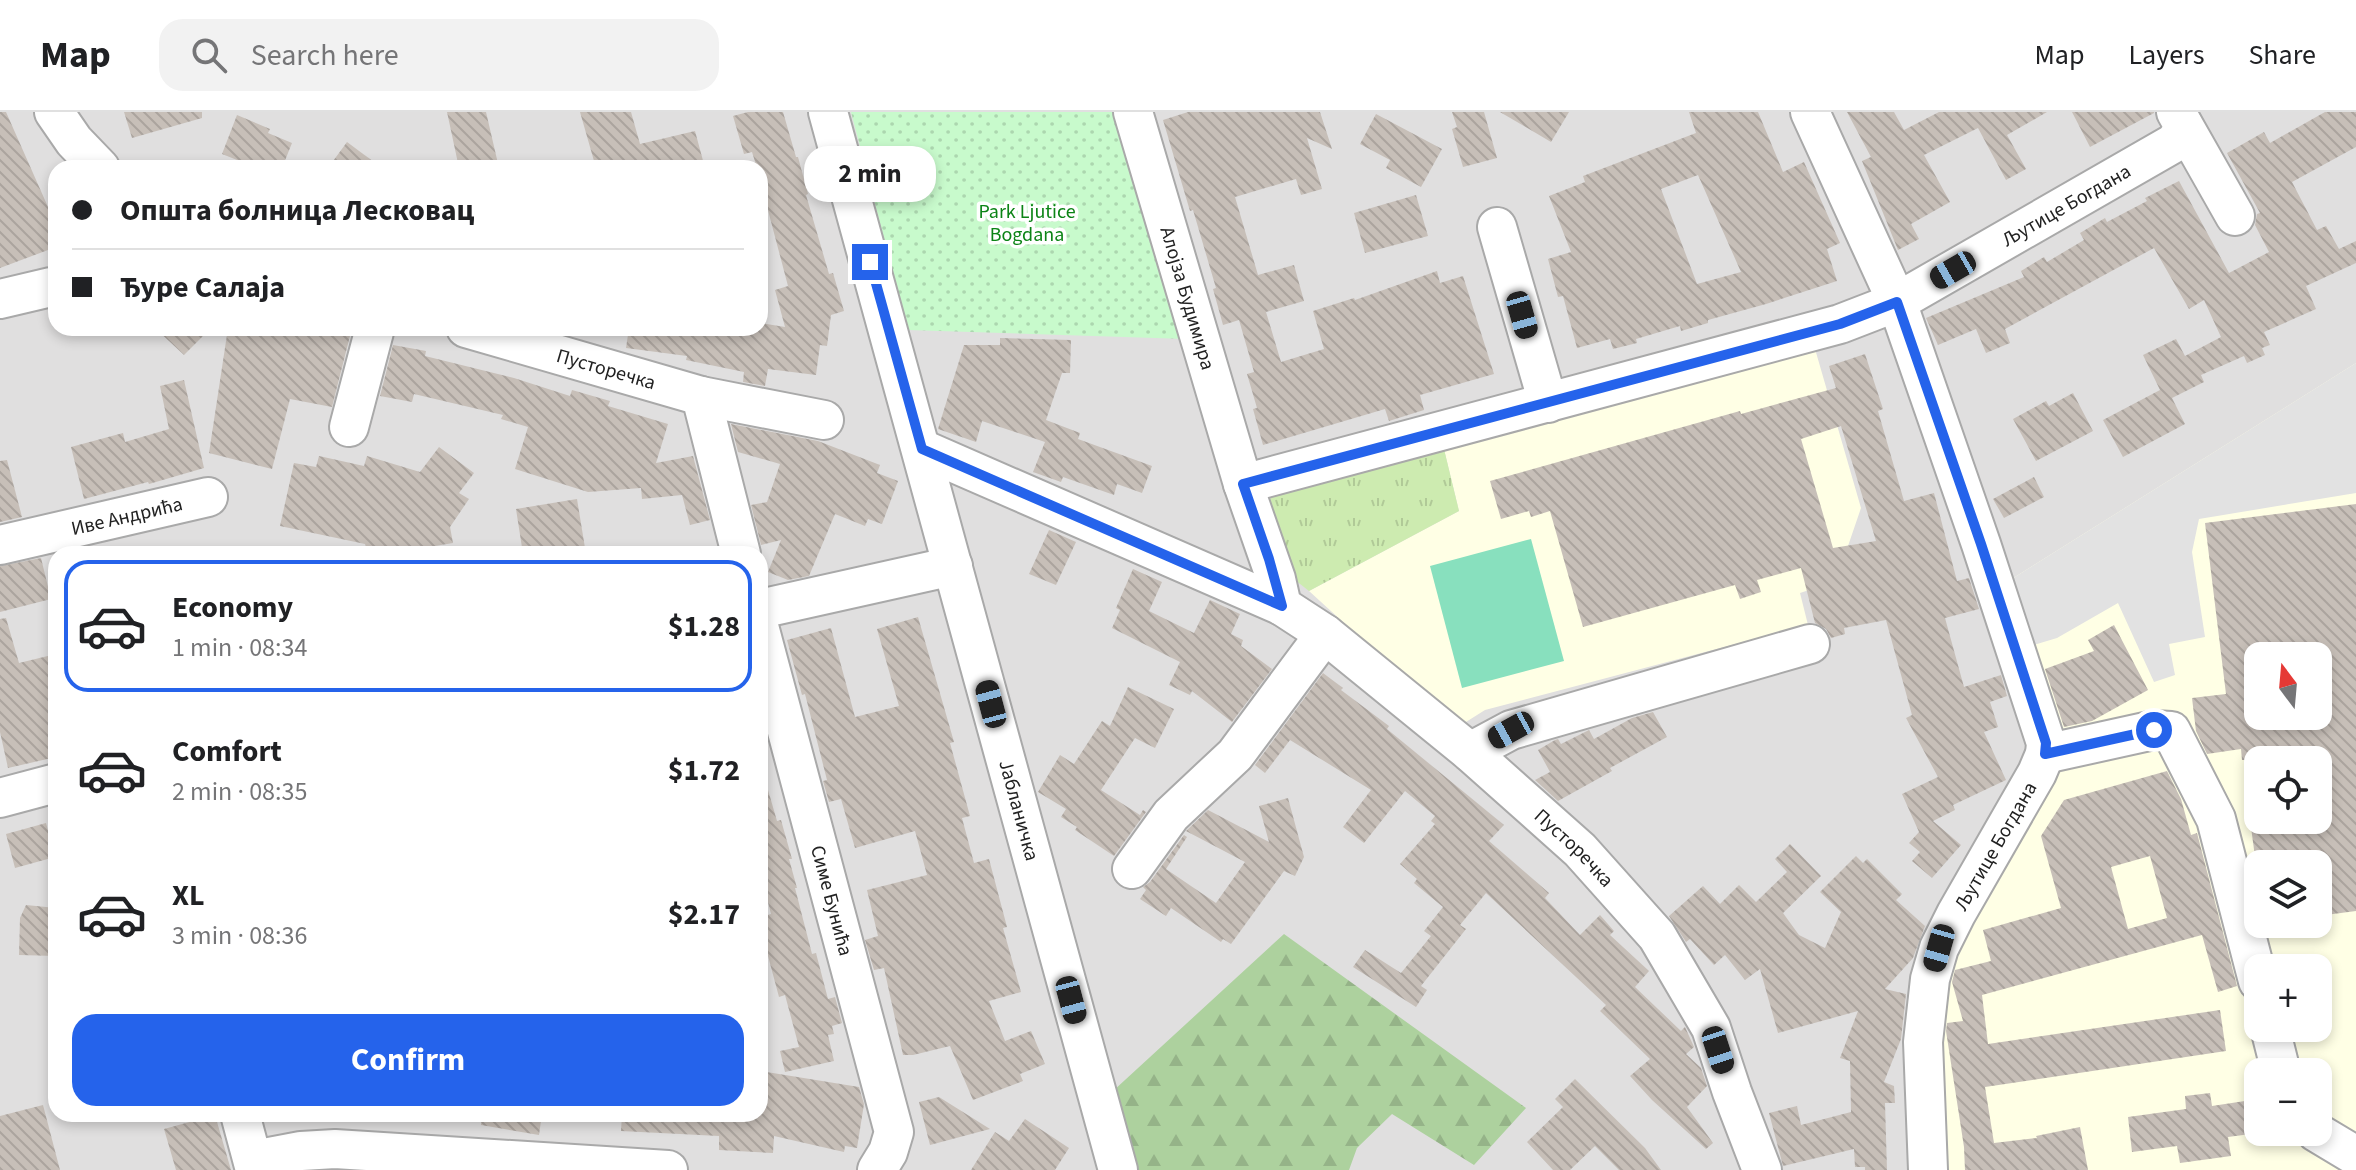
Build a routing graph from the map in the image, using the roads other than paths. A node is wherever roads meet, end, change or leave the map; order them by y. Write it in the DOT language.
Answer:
graph roads {
  1 [pos="54,112"];
  2 [pos="828,112"];
  3 [pos="1133,112"];
  4 [pos="1810,112"];
  5 [pos="2179,119"];
  6 [pos="92,160"];
  7 [pos="2235,216"];
  8 [pos="1497,227"];
  9 [pos="48,288"];
  10 [pos="0,299"];
  11 [pos="1897,302"];
  12 [pos="373,336"];
  13 [pos="539,338"];
  14 [pos="701,396"];
  15 [pos="1548,403"];
  16 [pos="824,420"];
  17 [pos="349,427"];
  18 [pos="922,449"];
  19 [pos="1243,484"];
  20 [pos="208,497"];
  21 [pos="0,545"];
  22 [pos="739,546"];
  23 [pos="953,566"];
  24 [pos="1282,606"];
  25 [pos="768,607"];
  26 [pos="1325,634"];
  27 [pos="1810,644"];
  28 [pos="768,660"];
  29 [pos="1470,752"];
  30 [pos="2045,754"];
  31 [pos="48,785"];
  32 [pos="0,798"];
  33 [pos="1132,869"];
  34 [pos="2251,954"];
  35 [pos="242,1122"];
  36 [pos="2332,1142"];
  37 [pos="2356,1156"];
  38 [pos="254,1165"];
  39 [pos="668,1170"];
  40 [pos="877,1170"];
  41 [pos="1118,1170"];
  42 [pos="1762,1170"];
  43 [pos="1928,1170"];
  1 -- 6 [label="street"];
  2 -- 18 [label="street, Јабланичка"];
  3 -- 19 [label="street, Алојза Будимира"];
  4 -- 11 [label="street"];
  5 -- 7 [label="street"];
  5 -- 11 [label="street, Љутице Богдана"];
  8 -- 15 [label="street"];
  9 -- 10 [label="street"];
  11 -- 15 [label="street, Љутице Богдана"];
  11 -- 30 [label="street"];
  12 -- 17 [label="street"];
  13 -- 14 [label="street, Пусторечка"];
  14 -- 16 [label="street, Пусторечка"];
  14 -- 22 [label="street"];
  15 -- 19 [label="street, Љутице Богдана"];
  18 -- 23 [label="street, Јабланичка"];
  18 -- 24 [label="street, Пусторечка"];
  19 -- 24 [label="street"];
  20 -- 21 [label="street, Иве Андрића"];
  23 -- 25 [label="street"];
  23 -- 41 [label="street, Јабланичка"];
  24 -- 26 [label="street, Пусторечка"];
  26 -- 29 [label="street, Пусторечка"];
  26 -- 33 [label="street"];
  27 -- 29 [label="street"];
  28 -- 40 [label="street, Симе Бунића"];
  29 -- 42 [label="street, Пусторечка"];
  30 -- 34 [label="street"];
  30 -- 43 [label="street, Љутице Богдана"];
  31 -- 32 [label="street"];
  35 -- 38 [label="street"];
  36 -- 37 [label="street"];
  38 -- 39 [label="street"];
}
